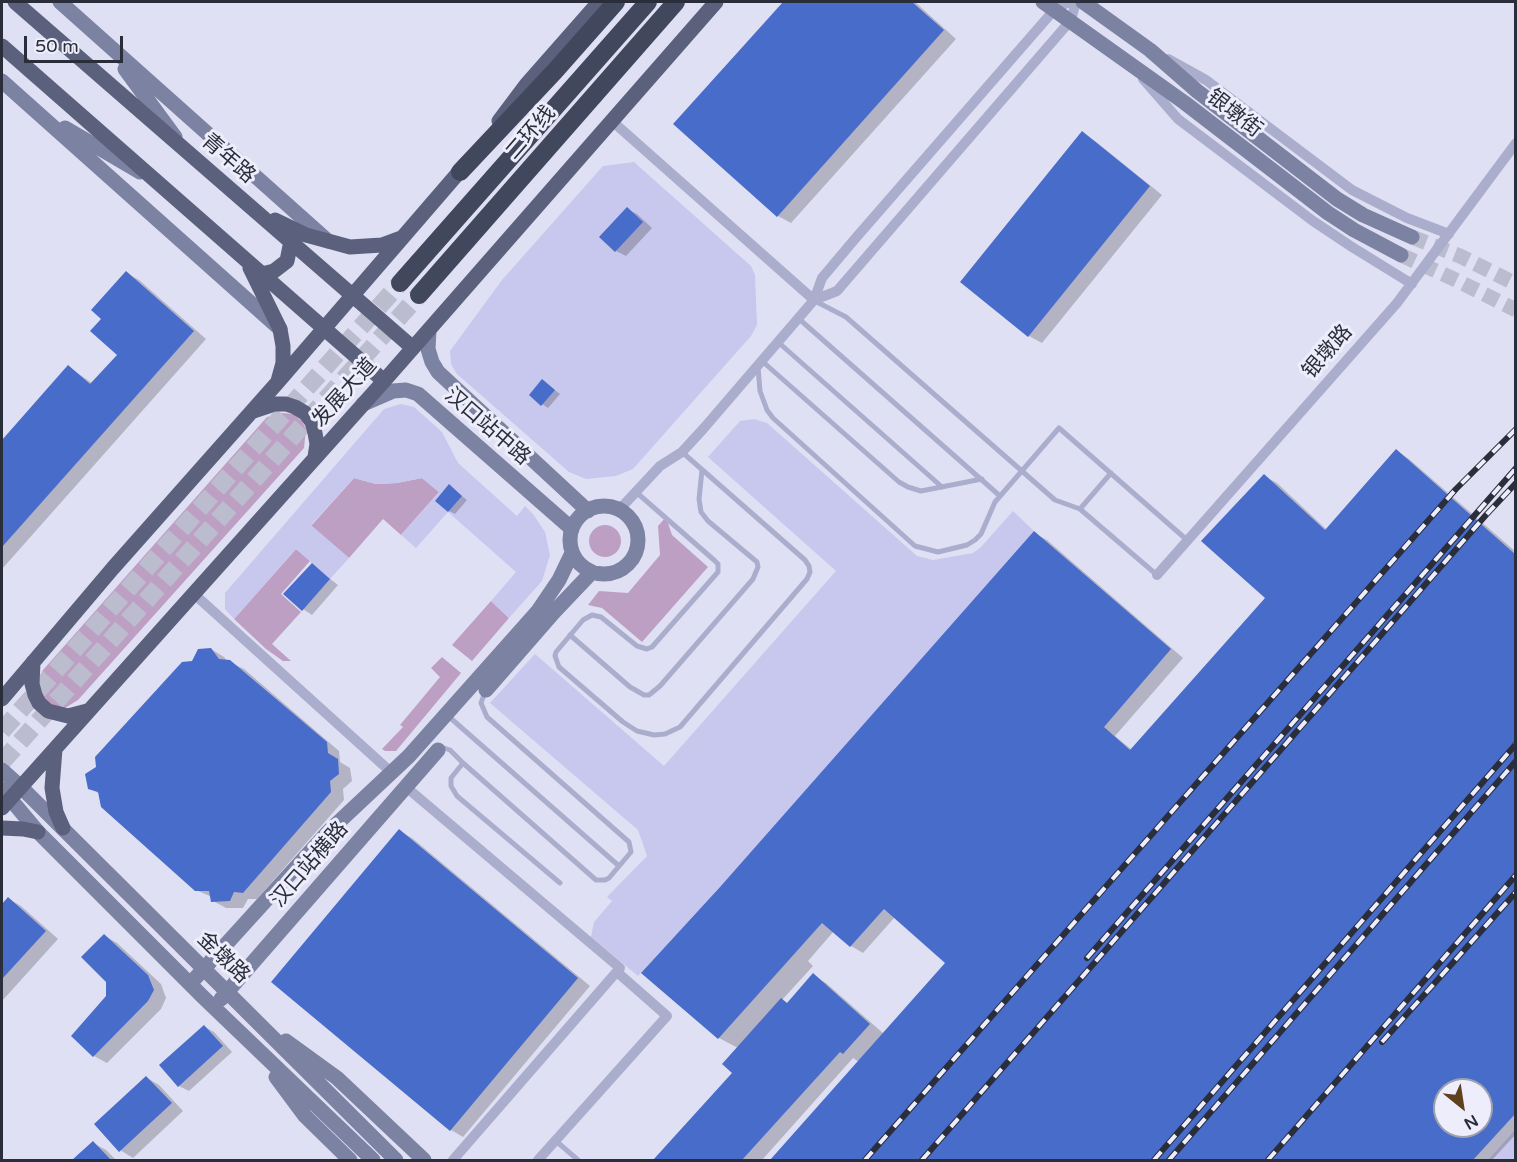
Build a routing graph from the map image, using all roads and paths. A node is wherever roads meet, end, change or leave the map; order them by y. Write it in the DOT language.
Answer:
graph roads {
  1 [pos="15,2"];
  2 [pos="60,2"];
  3 [pos="66,2"];
  4 [pos="599,2"];
  5 [pos="616,2"];
  6 [pos="648,2"];
  7 [pos="676,2"];
  8 [pos="716,2"];
  9 [pos="1069,2"];
  10 [pos="1076,2"];
  11 [pos="1083,2"];
  12 [pos="1049,5"];
  13 [pos="76,15"];
  14 [pos="1071,20"];
  15 [pos="107,44"];
  16 [pos="2,46"];
  17 [pos="1150,50"];
  18 [pos="1133,67"];
  19 [pos="2,81"];
  20 [pos="36,112"];
  21 [pos="612,121"];
  22 [pos="1515,143"];
  23 [pos="184,149"];
  24 [pos="460,172"];
  25 [pos="155,181"];
  26 [pos="256,211"];
  27 [pos="1449,234"];
  28 [pos="404,237"];
  29 [pos="1412,237"];
  30 [pos="291,241"];
  31 [pos="328,241"];
  32 [pos="1401,255"];
  33 [pos="246,260"];
  34 [pos="262,274"];
  35 [pos="400,283"];
  36 [pos="1412,284"];
  37 [pos="419,295"];
  38 [pos="353,296"];
  39 [pos="814,300"];
  40 [pos="798,318"];
  41 [pos="324,328"];
  42 [pos="280,329"];
  43 [pos="429,330"];
  44 [pos="778,342"];
  45 [pos="413,348"];
  46 [pos="760,363"];
  47 [pos="384,381"];
  48 [pos="277,383"];
  49 [pos="363,404"];
  50 [pos="252,412"];
  51 [pos="682,452"];
  52 [pos="315,457"];
  53 [pos="702,470"];
  54 [pos="1021,471"];
  55 [pos="1111,473"];
  56 [pos="982,480"];
  57 [pos="942,487"];
  58 [pos="636,492"];
  59 [pos="1000,496"];
  60 [pos="1080,509"];
  61 [pos="619,510"];
  62 [pos="588,511"];
  63 [pos="572,529"];
  64 [pos="1187,541"];
  65 [pos="572,553"];
  66 [pos="592,572"];
  67 [pos="1157,575"];
  68 [pos="193,593"];
  69 [pos="570,635"];
  70 [pos="33,662"];
  71 [pos="486,690"];
  72 [pos="2,699"];
  73 [pos="90,709"];
  74 [pos="446,714"];
  75 [pos="55,749"];
  76 [pos="438,750"];
  77 [pos="463,763"];
  78 [pos="2,770"];
  79 [pos="392,773"];
  80 [pos="21,787"];
  81 [pos="406,787"];
  82 [pos="4,799"];
  83 [pos="2,828"];
  84 [pos="63,828"];
  85 [pos="38,832"];
  86 [pos="619,866"];
  87 [pos="560,883"];
  88 [pos="204,969"];
  89 [pos="617,972"];
  90 [pos="190,984"];
  91 [pos="228,992"];
  92 [pos="214,1007"];
  93 [pos="256,1019"];
  94 [pos="246,1039"];
  95 [pos="556,1142"];
  96 [pos="350,1161"];
  97 [pos="373,1161"];
  98 [pos="396,1161"];
  99 [pos="424,1161"];
  100 [pos="453,1161"];
  101 [pos="538,1161"];
  102 [pos="578,1161"];
  1 -- 23 [label="main road, 青年路"];
  2 -- 13 [label="main road, 青年路"];
  3 -- 13 [label="main road"];
  4 -- 24 [label="main road"];
  5 -- 24 [label="highway"];
  6 -- 35 [label="highway, 二环线"];
  7 -- 37 [label="highway, 二环线"];
  8 -- 21 [label="main road, 发展大道"];
  9 -- 12 [label="street"];
  10 -- 14 [label="street"];
  11 -- 17 [label="main road, 银墩街"];
  12 -- 14 [label="main road, 银墩街"];
  12 -- 39 [label="street"];
  13 -- 15 [label="main road, 青年路"];
  14 -- 18 [label="main road, 银墩街"];
  14 -- 39 [label="street"];
  15 -- 23 [label="main road"];
  15 -- 31 [label="main road, 青年路"];
  16 -- 25 [label="main road"];
  17 -- 27 [label="street"];
  17 -- 29 [label="main road, 银墩街"];
  18 -- 32 [label="main road, 银墩街"];
  18 -- 36 [label="street"];
  19 -- 20 [label="main road"];
  20 -- 25 [label="main road"];
  20 -- 42 [label="main road"];
  21 -- 39 [label="street"];
  21 -- 43 [label="main road, 发展大道"];
  22 -- 27 [label="street, 银墩路"];
  23 -- 26 [label="main road, 青年路"];
  24 -- 28 [label="main road"];
  25 -- 33 [label="main road"];
  26 -- 30 [label="main road, 青年路"];
  26 -- 31 [label="main road"];
  27 -- 36 [label="street, 银墩路"];
  28 -- 31 [label="main road"];
  28 -- 38 [label="main road"];
  30 -- 34 [label="main road"];
  30 -- 38 [label="main road, 青年路"];
  33 -- 34 [label="main road"];
  33 -- 42 [label="main road"];
  34 -- 41 [label="main road"];
  36 -- 64 [label="street, 银墩路"];
  38 -- 41 [label="main road"];
  38 -- 45 [label="main road, 青年路"];
  39 -- 40 [label="street"];
  39 -- 54 [label="lane"];
  40 -- 44 [label="street"];
  40 -- 56 [label="lane"];
  41 -- 47 [label="main road"];
  41 -- 48 [label="main road"];
  42 -- 48 [label="main road"];
  43 -- 45 [label="main road, 发展大道"];
  43 -- 62 [label="main road, 汉口站中路"];
  44 -- 46 [label="street"];
  44 -- 57 [label="lane"];
  45 -- 47 [label="main road, 发展大道"];
  46 -- 51 [label="street"];
  46 -- 57 [label="lane"];
  46 -- 59 [label="lane"];
  47 -- 49 [label="main road, 发展大道"];
  48 -- 50 [label="main road"];
  49 -- 52 [label="main road, 发展大道"];
  49 -- 63 [label="main road, 汉口站中路"];
  50 -- 52 [label="main road"];
  50 -- 70 [label="main road"];
  51 -- 53 [label="lane"];
  51 -- 58 [label="street"];
  52 -- 68 [label="main road, 发展大道"];
  53 -- 69 [label="lane"];
  53 -- 69 [label="lane"];
  54 -- 55 [label="lane"];
  54 -- 59 [label="lane"];
  54 -- 60 [label="lane"];
  55 -- 60 [label="lane"];
  55 -- 64 [label="lane"];
  56 -- 57 [label="lane"];
  56 -- 59 [label="lane"];
  58 -- 61 [label="street"];
  58 -- 69 [label="lane"];
  60 -- 67 [label="lane"];
  61 -- 62 [label="main road"];
  61 -- 66 [label="main road"];
  62 -- 63 [label="main road"];
  63 -- 65 [label="main road"];
  64 -- 67 [label="street, 银墩路"];
  65 -- 66 [label="main road"];
  65 -- 74 [label="main road"];
  66 -- 71 [label="main road"];
  68 -- 73 [label="main road, 发展大道"];
  68 -- 79 [label="street"];
  70 -- 72 [label="main road"];
  70 -- 73 [label="main road"];
  71 -- 86 [label="lane"];
  73 -- 75 [label="main road, 发展大道"];
  74 -- 79 [label="main road"];
  74 -- 86 [label="lane"];
  75 -- 80 [label="main road, 发展大道"];
  75 -- 84 [label="main road"];
  76 -- 77 [label="lane"];
  76 -- 81 [label="main road, 汉口站横路"];
  77 -- 86 [label="lane"];
  77 -- 87 [label="lane"];
  78 -- 80 [label="main road, 金墩路"];
  79 -- 88 [label="main road"];
  80 -- 82 [label="main road, 发展大道"];
  80 -- 84 [label="main road, 金墩路"];
  81 -- 89 [label="street"];
  81 -- 91 [label="main road, 汉口站横路"];
  82 -- 85 [label="main road, 金墩路"];
  83 -- 85 [label="main road"];
  84 -- 88 [label="main road, 金墩路"];
  85 -- 90 [label="main road, 金墩路"];
  88 -- 90 [label="main road"];
  88 -- 91 [label="main road, 金墩路"];
  89 -- 95 [label="street"];
  89 -- 100 [label="street"];
  90 -- 92 [label="main road, 金墩路"];
  91 -- 92 [label="main road, 汉口站横路"];
  91 -- 93 [label="main road, 金墩路"];
  92 -- 94 [label="main road, 金墩路"];
  93 -- 98 [label="main road, 金墩路"];
  93 -- 99 [label="main road"];
  94 -- 96 [label="main road"];
  94 -- 97 [label="main road, 金墩路"];
  95 -- 101 [label="street"];
  95 -- 102 [label="lane"];
}
